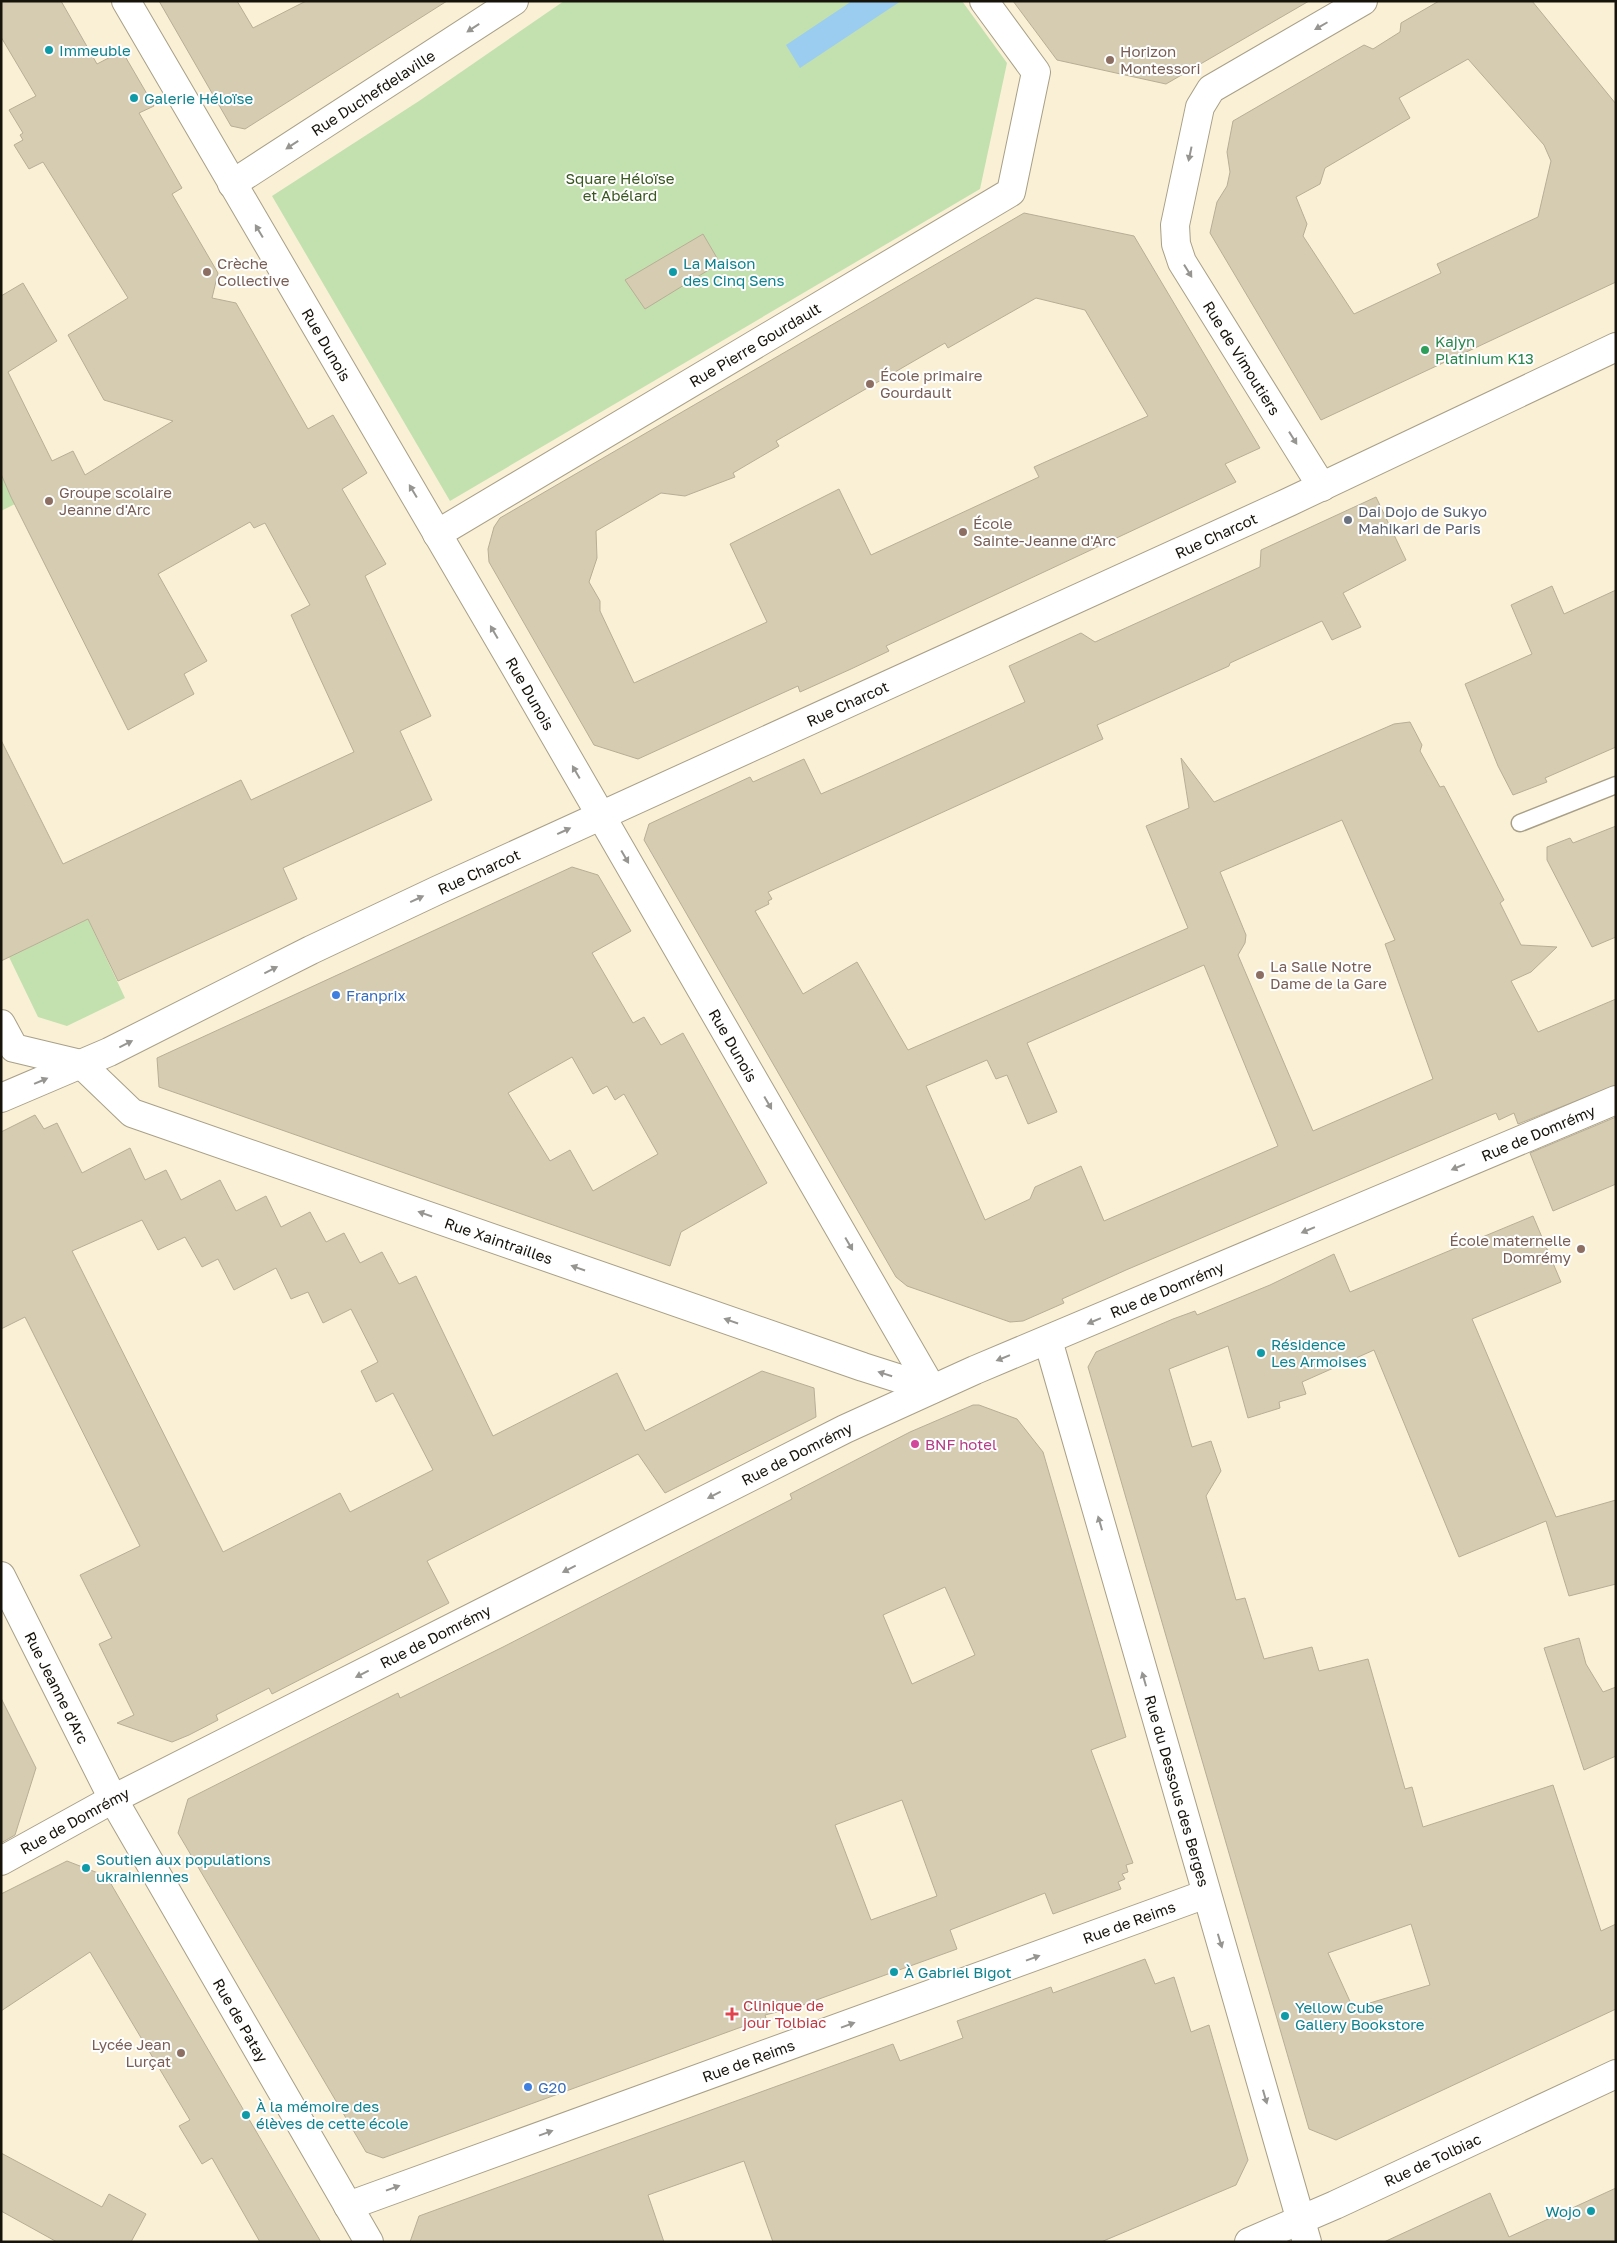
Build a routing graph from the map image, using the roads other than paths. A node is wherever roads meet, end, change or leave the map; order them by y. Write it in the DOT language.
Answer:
graph roads {
  1 [pos="126,1"];
  2 [pos="514,1"];
  3 [pos="984,1"];
  4 [pos="1363,1"];
  5 [pos="232,184"];
  6 [pos="1616,347"];
  7 [pos="1322,486"];
  8 [pos="437,534"];
  9 [pos="1616,785"];
  10 [pos="600,814"];
  11 [pos="1520,823"];
  12 [pos="1,1024"];
  13 [pos="81,1064"];
  14 [pos="1,1098"];
  15 [pos="1616,1100"];
  16 [pos="1048,1340"];
  17 [pos="932,1389"];
  18 [pos="1,1576"];
  19 [pos="113,1799"];
  20 [pos="1,1861"];
  21 [pos="1206,1894"];
  22 [pos="1616,2074"];
  23 [pos="348,2206"];
  24 [pos="1304,2231"];
  25 [pos="369,2242"];
  26 [pos="1249,2242"];
  1 -- 5 [label="street, Rue Dunois"];
  2 -- 5 [label="street, Rue Duchefdelaville, one-way"];
  3 -- 8 [label="street, Rue Pierre Gourdault"];
  4 -- 7 [label="street, Rue de Vimoutiers, one-way"];
  8 -- 5 [label="street, Rue Dunois, one-way"];
  6 -- 7 [label="street, Rue Charcot"];
  7 -- 10 [label="street, Rue Charcot"];
  10 -- 8 [label="street, Rue Dunois, one-way"];
  9 -- 11 [label="lane"];
  13 -- 10 [label="street, Rue Charcot, one-way"];
  10 -- 17 [label="street, Rue Dunois, one-way"];
  12 -- 13 [label="street"];
  14 -- 13 [label="street, Rue Charcot, one-way"];
  17 -- 13 [label="street, Rue Xaintrailles, one-way"];
  15 -- 16 [label="street, Rue de Domrémy, one-way"];
  16 -- 17 [label="street, Rue de Domrémy, one-way"];
  21 -- 16 [label="street, Rue du Dessous des Berges, one-way"];
  17 -- 19 [label="street, Rue de Domrémy, one-way"];
  18 -- 19 [label="street, Rue Jeanne d'Arc"];
  19 -- 20 [label="street, Rue de Domrémy"];
  19 -- 23 [label="street, Rue de Patay"];
  23 -- 21 [label="street, Rue de Reims, one-way"];
  21 -- 24 [label="street, Rue du Dessous des Berges, one-way"];
  22 -- 24 [label="street, Rue de Tolbiac"];
  23 -- 25 [label="street, Rue de Patay"];
  24 -- 26 [label="street, Rue de Tolbiac"];
}
